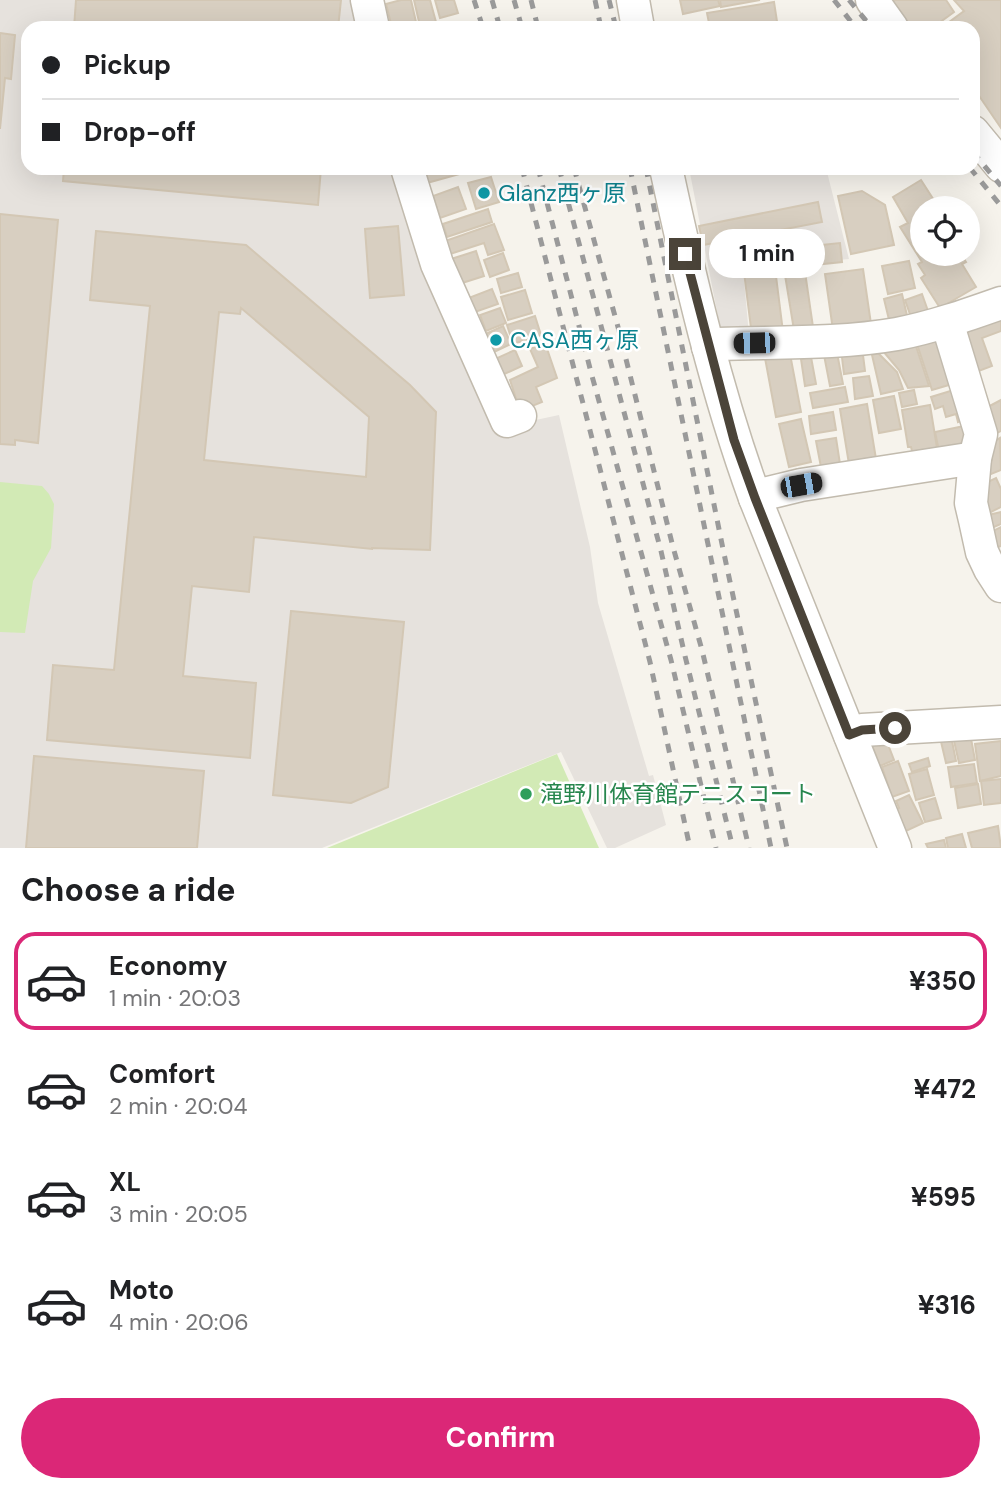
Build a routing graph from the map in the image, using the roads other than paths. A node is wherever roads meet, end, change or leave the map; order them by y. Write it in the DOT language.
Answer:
graph roads {
  1 [pos="367,0"];
  2 [pos="633,0"];
  3 [pos="872,0"];
  4 [pos="372,21"];
  5 [pos="637,21"];
  6 [pos="887,21"];
  7 [pos="980,140"];
  8 [pos="1001,166"];
  9 [pos="409,175"];
  10 [pos="667,175"];
  11 [pos="1001,303"];
  12 [pos="947,323"];
  13 [pos="708,347"];
  14 [pos="520,416"];
  15 [pos="975,458"];
  16 [pos="755,498"];
  17 [pos="1001,586"];
  18 [pos="1001,722"];
  19 [pos="849,735"];
  20 [pos="895,848"];
  1 -- 4 [label="street"];
  2 -- 5 [label="street"];
  3 -- 6 [label="street"];
  7 -- 8 [label="street"];
  9 -- 14 [label="street"];
  10 -- 13 [label="street"];
  11 -- 12 [label="street"];
  12 -- 13 [label="street"];
  12 -- 15 [label="street"];
  13 -- 16 [label="street"];
  15 -- 16 [label="street"];
  15 -- 17 [label="street"];
  16 -- 19 [label="street"];
  18 -- 19 [label="street"];
  19 -- 20 [label="street"];
}
